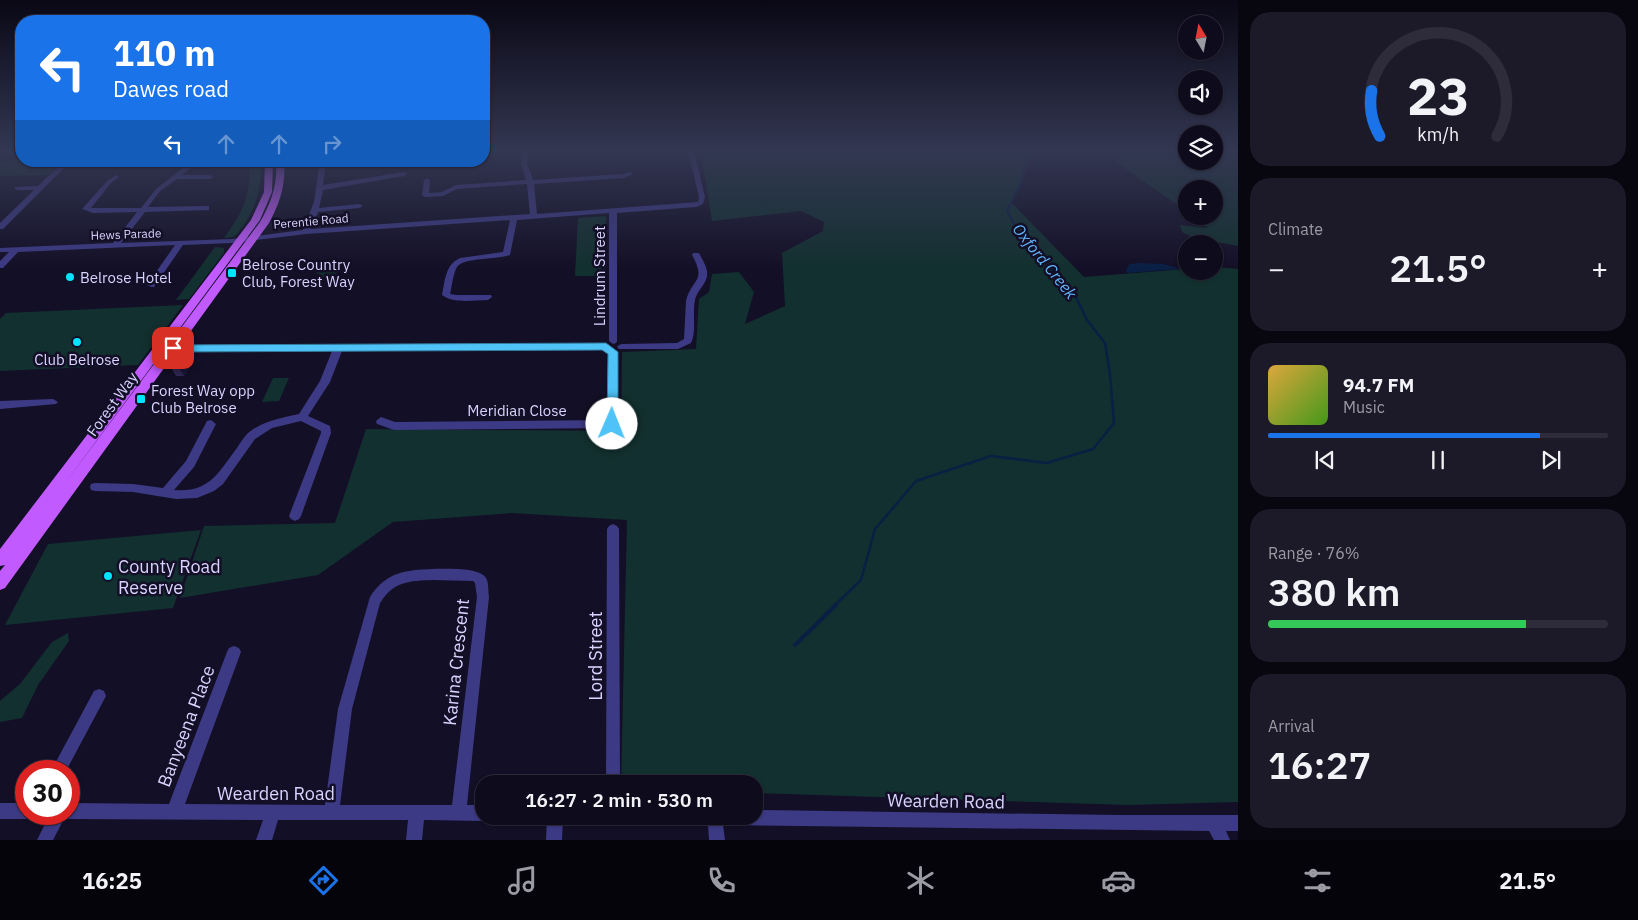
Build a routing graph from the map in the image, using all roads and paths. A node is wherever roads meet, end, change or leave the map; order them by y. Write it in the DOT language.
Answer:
graph roads {
  1 [pos="39,190"];
  2 [pos="102,190"];
  3 [pos="158,190"];
  4 [pos="268,190"];
  5 [pos="278,190"];
  6 [pos="320,190"];
  7 [pos="425,190"];
  8 [pos="450,190"];
  9 [pos="531,190"];
  10 [pos="700,190"];
  11 [pos="358,206"];
  12 [pos="206,208"];
  13 [pos="144,209"];
  14 [pos="316,210"];
  15 [pos="613,211"];
  16 [pos="12,216"];
  17 [pos="0,217"];
  18 [pos="534,217"];
  19 [pos="514,218"];
  20 [pos="0,227"];
  21 [pos="306,232"];
  22 [pos="253,238"];
  23 [pos="241,240"];
  24 [pos="181,243"];
  25 [pos="115,246"];
  26 [pos="0,250"];
  27 [pos="15,250"];
  28 [pos="696,255"];
  29 [pos="0,266"];
  30 [pos="151,285"];
  31 [pos="488,298"];
  32 [pos="613,347"];
  33 [pos="166,348"];
  34 [pos="338,348"];
  35 [pos="53,402"];
  36 [pos="0,405"];
  37 [pos="302,417"];
  38 [pos="381,421"];
  39 [pos="211,424"];
  40 [pos="95,488"];
  41 [pos="166,492"];
  42 [pos="295,516"];
  43 [pos="613,528"];
  44 [pos="0,560"];
  45 [pos="0,583"];
  46 [pos="234,652"];
  47 [pos="99,696"];
  48 [pos="64,760"];
  49 [pos="613,775"];
  50 [pos="0,811"];
  51 [pos="15,811"];
  52 [pos="80,812"];
  53 [pos="174,812"];
  54 [pos="418,812"];
  55 [pos="273,813"];
  56 [pos="331,813"];
  57 [pos="458,813"];
  58 [pos="475,813"];
  59 [pos="763,818"];
  60 [pos="1213,823"];
  61 [pos="1238,823"];
  62 [pos="52,825"];
  63 [pos="555,825"];
  64 [pos="716,825"];
  65 [pos="45,840"];
  66 [pos="264,840"];
  67 [pos="414,840"];
  68 [pos="554,840"];
  69 [pos="717,840"];
  70 [pos="1222,840"];
  1 -- 16 [label="street"];
  2 -- 13 [label="street"];
  3 -- 13 [label="street"];
  4 -- 23 [label="main road, Forest Way"];
  5 -- 22 [label="main road, Forest Way"];
  6 -- 14 [label="street"];
  7 -- 8 [label="street"];
  9 -- 18 [label="street"];
  10 -- 15 [label="street, Perentie Road"];
  11 -- 14 [label="street"];
  12 -- 13 [label="street"];
  13 -- 25 [label="street"];
  14 -- 21 [label="street"];
  15 -- 18 [label="street, Perentie Road"];
  15 -- 32 [label="street, Lindrum Street"];
  16 -- 17 [label="street"];
  16 -- 20 [label="street"];
  18 -- 19 [label="street, Perentie Road"];
  19 -- 21 [label="street, Perentie Road"];
  19 -- 31 [label="street"];
  21 -- 22 [label="street, Perentie Road"];
  22 -- 23 [label="street, Hews Parade"];
  22 -- 33 [label="main road, Forest Way"];
  23 -- 24 [label="street, Hews Parade"];
  23 -- 33 [label="main road, Forest Way"];
  24 -- 25 [label="street, Hews Parade"];
  24 -- 30 [label="street"];
  25 -- 27 [label="street, Hews Parade"];
  26 -- 27 [label="street, Hews Parade"];
  27 -- 29 [label="street"];
  28 -- 32 [label="street"];
  32 -- 34 [label="street"];
  32 -- 38 [label="street, Meridian Close"];
  33 -- 34 [label="street"];
  33 -- 44 [label="main road, Forest Way"];
  33 -- 45 [label="main road, Forest Way"];
  34 -- 37 [label="street"];
  35 -- 36 [label="street"];
  37 -- 41 [label="street"];
  37 -- 42 [label="street"];
  39 -- 41 [label="street"];
  40 -- 41 [label="street"];
  43 -- 49 [label="street, Lord Street"];
  46 -- 53 [label="street, Banyeena Place"];
  47 -- 48 [label="street"];
  50 -- 51 [label="street"];
  52 -- 53 [label="street, Wearden Road"];
  53 -- 55 [label="street, Wearden Road"];
  54 -- 56 [label="street, Wearden Road"];
  54 -- 57 [label="street, Wearden Road"];
  54 -- 67 [label="street"];
  55 -- 56 [label="street, Wearden Road"];
  55 -- 66 [label="street"];
  56 -- 57 [label="street, Karina Crescent"];
  57 -- 58 [label="street, Wearden Road"];
  59 -- 60 [label="street, Wearden Road"];
  60 -- 61 [label="street, Wearden Road"];
  60 -- 70 [label="street"];
  62 -- 65 [label="street"];
  63 -- 68 [label="street"];
  64 -- 69 [label="street"];
}
